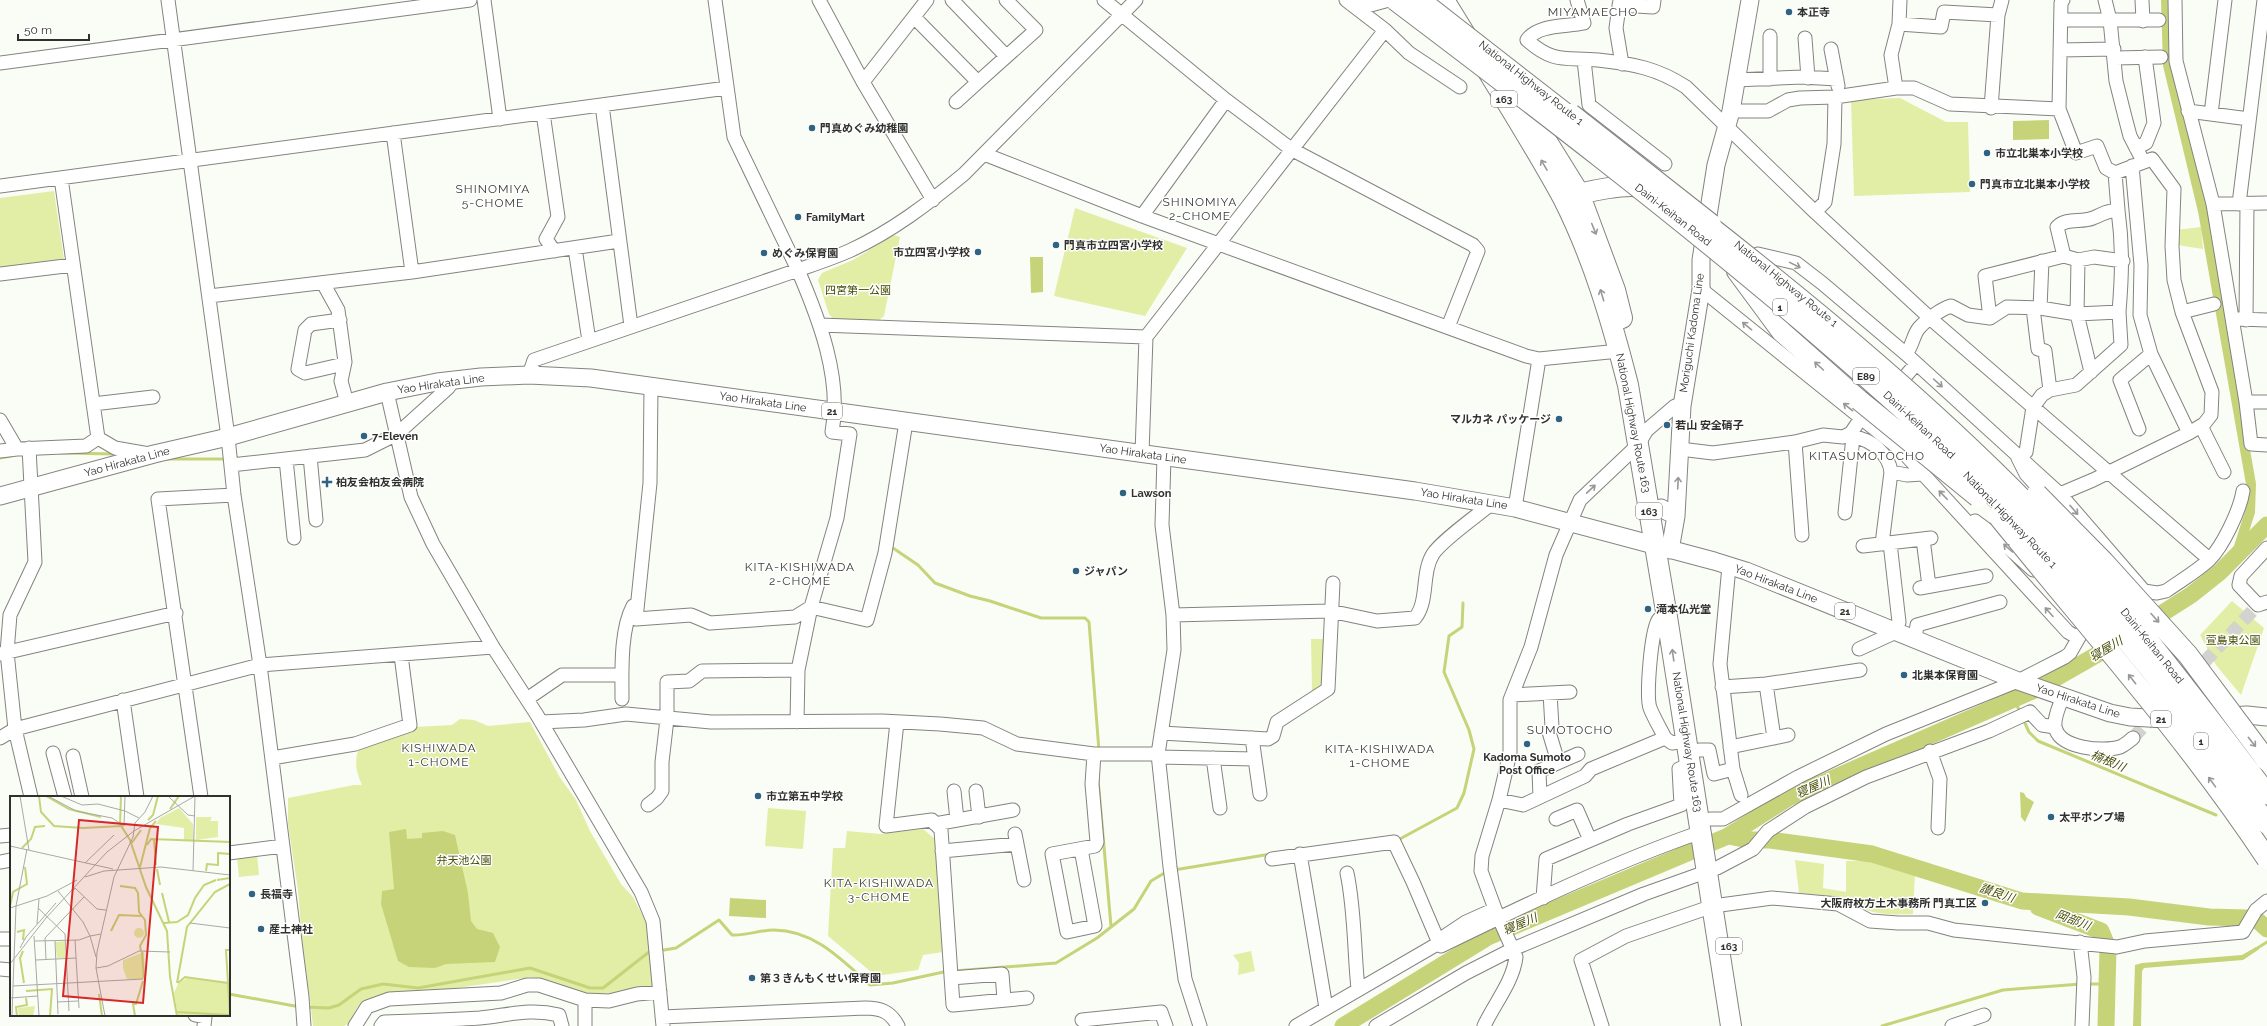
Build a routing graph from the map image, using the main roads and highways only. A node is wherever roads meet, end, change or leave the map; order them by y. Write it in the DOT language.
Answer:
graph roads {
  1 [pos="1390,0"];
  2 [pos="1396,0"];
  3 [pos="1420,0"];
  4 [pos="1424,0"];
  5 [pos="1444,0"];
  6 [pos="1458,0"];
  7 [pos="1750,0"];
  8 [pos="1571,196"];
  9 [pos="1708,224"];
  10 [pos="1920,398"];
  11 [pos="1912,418"];
  12 [pos="1952,430"];
  13 [pos="1643,437"];
  14 [pos="0,496"];
  15 [pos="1669,507"];
  16 [pos="1991,508"];
  17 [pos="2034,542"];
  18 [pos="1662,547"];
  19 [pos="2213,717"];
  20 [pos="2267,717"];
  21 [pos="2184,718"];
  22 [pos="1691,752"];
  23 [pos="2267,760"];
  24 [pos="2267,789"];
  25 [pos="2267,794"];
  26 [pos="2267,824"];
  27 [pos="2267,829"];
  28 [pos="2267,859"];
  29 [pos="1718,905"];
  30 [pos="1731,1026"];
  31 [pos="1741,1026"];
  1 -- 17 [label="highway, National Highway Route 1 / 1, bridge"];
  2 -- 11 [label="highway, Daini-Keihan Road / E89, bridge"];
  3 -- 12 [label="highway, Daini-Keihan Road / E89, bridge"];
  4 -- 10 [label="highway, National Highway Route 1 / 1, bridge"];
  8 -- 5 [label="highway, National Highway Route 163 / 163, one-way"];
  6 -- 8 [label="highway, National Highway Route 163 / 163"];
  7 -- 9 [label="main road, Moriguchi Kadoma Line"];
  8 -- 9 [label="highway"];
  13 -- 8 [label="highway, National Highway Route 163 / 163, one-way"];
  8 -- 13 [label="highway, National Highway Route 163 / 163, one-way"];
  9 -- 10 [label="highway"];
  15 -- 9 [label="main road, Moriguchi Kadoma Line, one-way"];
  16 -- 9 [label="highway, one-way, bridge"];
  10 -- 19 [label="highway, National Highway Route 1 / 1, bridge"];
  11 -- 16 [label="highway, bridge"];
  11 -- 26 [label="highway, Daini-Keihan Road / E89, bridge"];
  12 -- 23 [label="highway, one-way, bridge"];
  12 -- 25 [label="highway, Daini-Keihan Road / E89, bridge"];
  13 -- 15 [label="highway, National Highway Route 163 / 163"];
  13 -- 18 [label="highway, National Highway Route 163 / 163"];
  14 -- 18 [label="main road, Yao Hirakata Line / 21"];
  15 -- 18 [label="highway, National Highway Route 163 / 163"];
  16 -- 17 [label="highway"];
  28 -- 16 [label="highway, one-way, bridge"];
  17 -- 21 [label="highway, National Highway Route 1 / 1"];
  18 -- 21 [label="main road, Yao Hirakata Line / 21"];
  22 -- 18 [label="highway, National Highway Route 163 / 163, one-way"];
  18 -- 22 [label="highway, National Highway Route 163 / 163"];
  19 -- 20 [label="main road, Yao Hirakata Line / 21"];
  19 -- 21 [label="main road, Yao Hirakata Line / 21"];
  19 -- 24 [label="highway, National Highway Route 1 / 1"];
  21 -- 27 [label="highway, National Highway Route 1 / 1"];
  22 -- 29 [label="highway, National Highway Route 163 / 163"];
  29 -- 30 [label="highway, National Highway Route 163 / 163"];
  29 -- 31 [label="highway, National Highway Route 163 / 163"];
}
